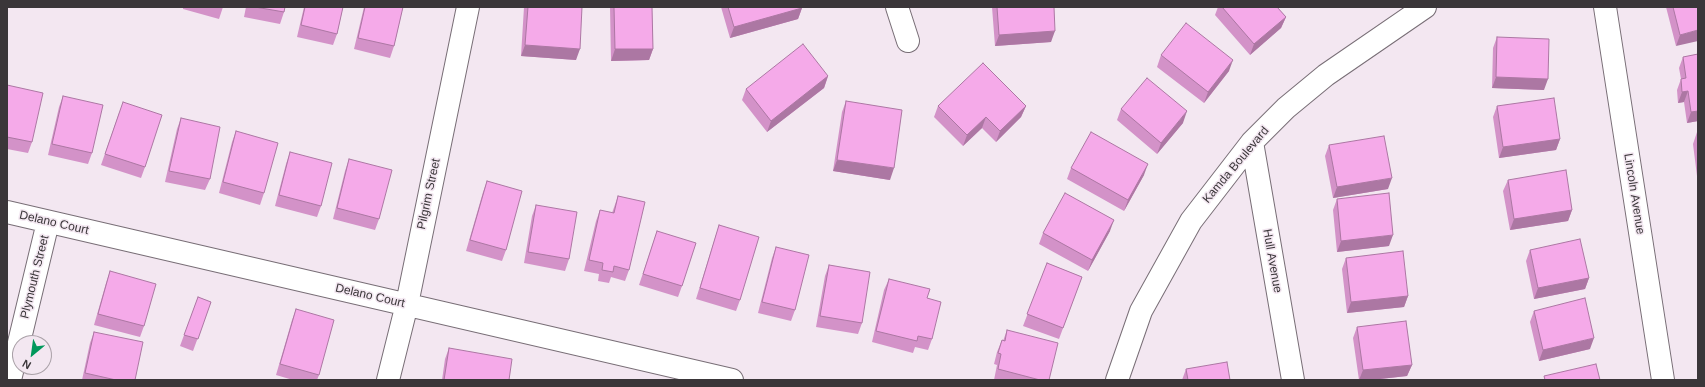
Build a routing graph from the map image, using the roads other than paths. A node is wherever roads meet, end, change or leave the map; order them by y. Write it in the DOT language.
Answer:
graph roads {
  1 [pos="468,7"];
  2 [pos="897,7"];
  3 [pos="1425,7"];
  4 [pos="1605,7"];
  5 [pos="908,41"];
  6 [pos="1252,142"];
  7 [pos="7,212"];
  8 [pos="48,222"];
  9 [pos="406,304"];
  10 [pos="10,380"];
  11 [pos="388,380"];
  12 [pos="732,380"];
  13 [pos="1117,380"];
  14 [pos="1292,380"];
  15 [pos="1663,380"];
  1 -- 9 [label="street, Pilgrim Street"];
  2 -- 5 [label="street"];
  3 -- 6 [label="street, Kamda Boulevard"];
  4 -- 15 [label="street, Lincoln Avenue"];
  6 -- 13 [label="street, Kamda Boulevard"];
  6 -- 14 [label="street, Hull Avenue"];
  7 -- 8 [label="street, Delano Court"];
  8 -- 9 [label="street, Delano Court"];
  8 -- 10 [label="street, Plymouth Street"];
  9 -- 11 [label="street, Pilgrim Street"];
  9 -- 12 [label="street, Delano Court"];
}
